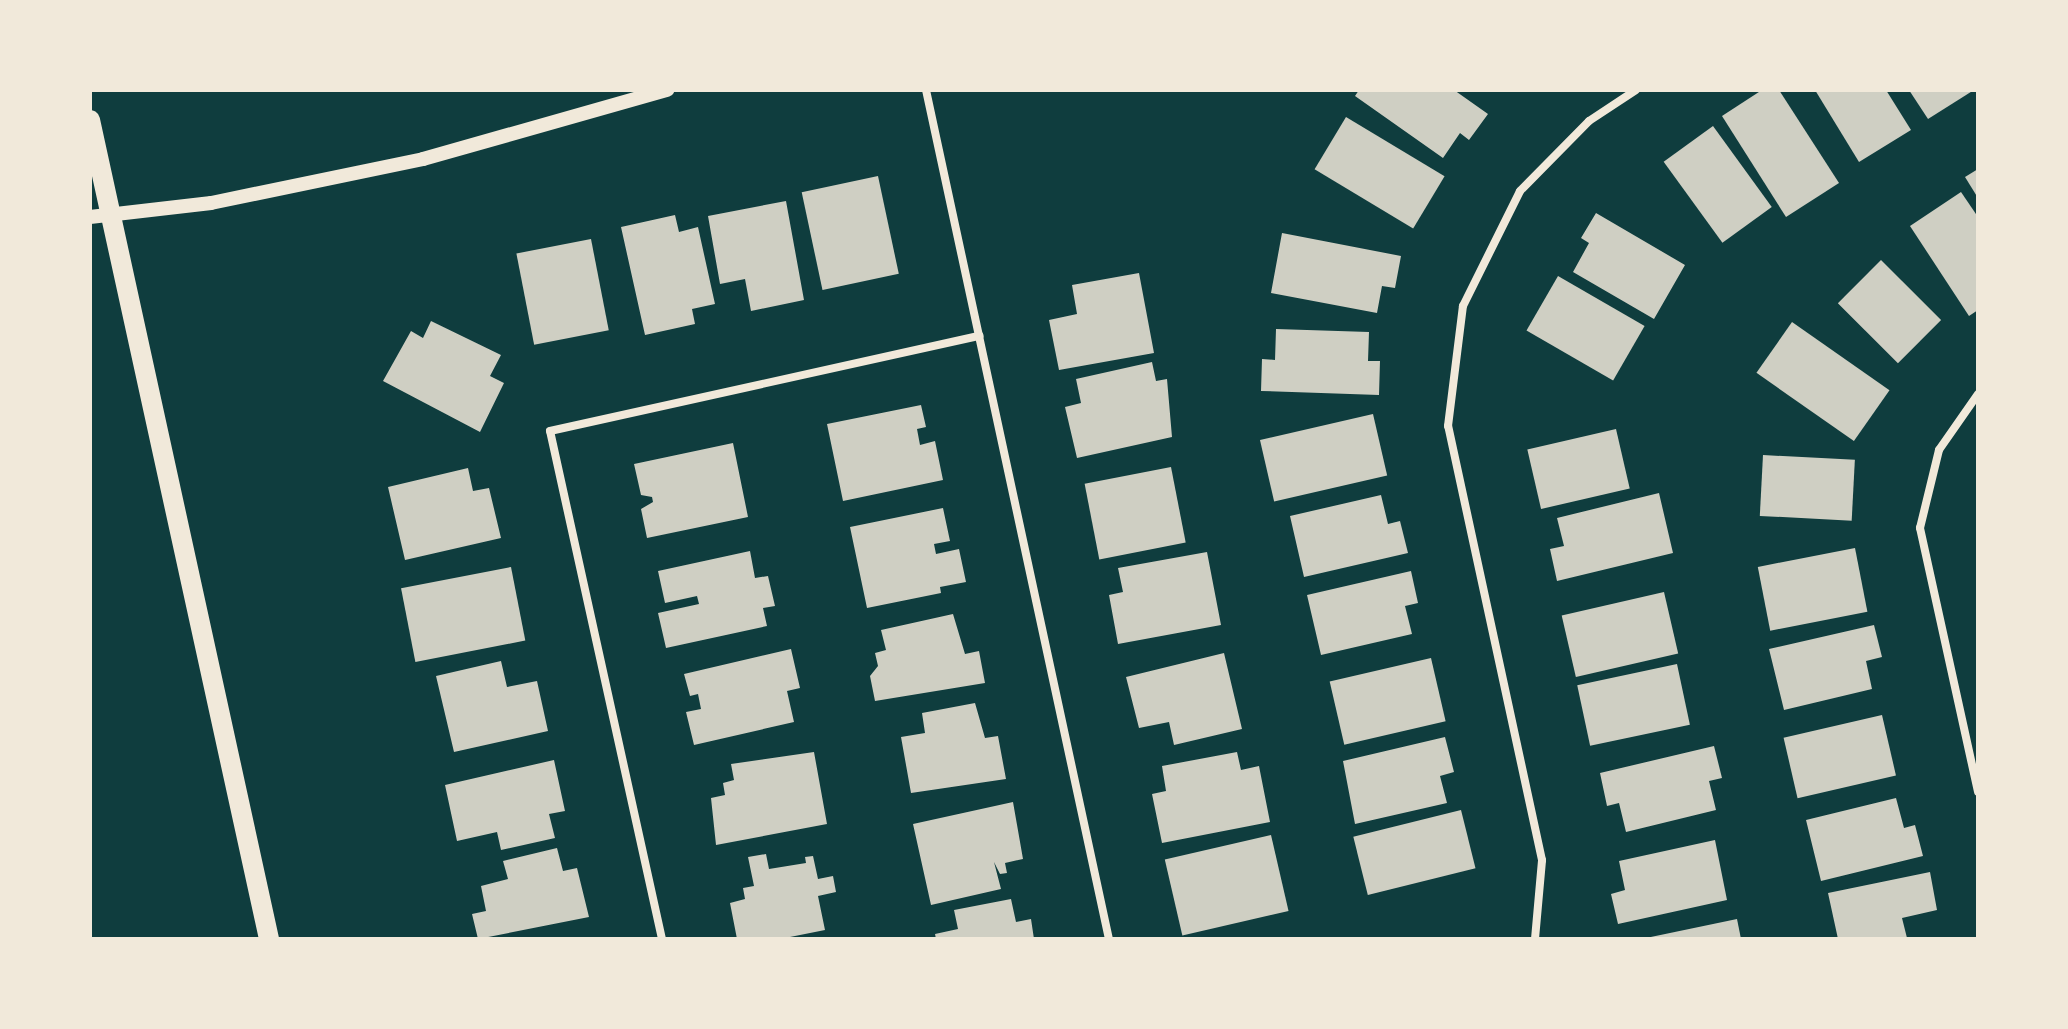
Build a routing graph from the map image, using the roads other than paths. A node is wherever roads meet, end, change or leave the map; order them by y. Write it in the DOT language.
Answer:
graph roads {
  1 [pos="667,90"];
  2 [pos="926,90"];
  3 [pos="1636,90"];
  4 [pos="90,120"];
  5 [pos="111,216"];
  6 [pos="90,217"];
  7 [pos="980,336"];
  8 [pos="1978,394"];
  9 [pos="1978,792"];
  10 [pos="269,939"];
  11 [pos="662,939"];
  12 [pos="1109,939"];
  13 [pos="1535,939"];
  1 -- 5 [label="street"];
  2 -- 7 [label="street"];
  3 -- 13 [label="street"];
  4 -- 5 [label="main road"];
  5 -- 6 [label="street"];
  5 -- 10 [label="main road"];
  7 -- 11 [label="street"];
  7 -- 12 [label="street"];
  8 -- 9 [label="street"];
}
